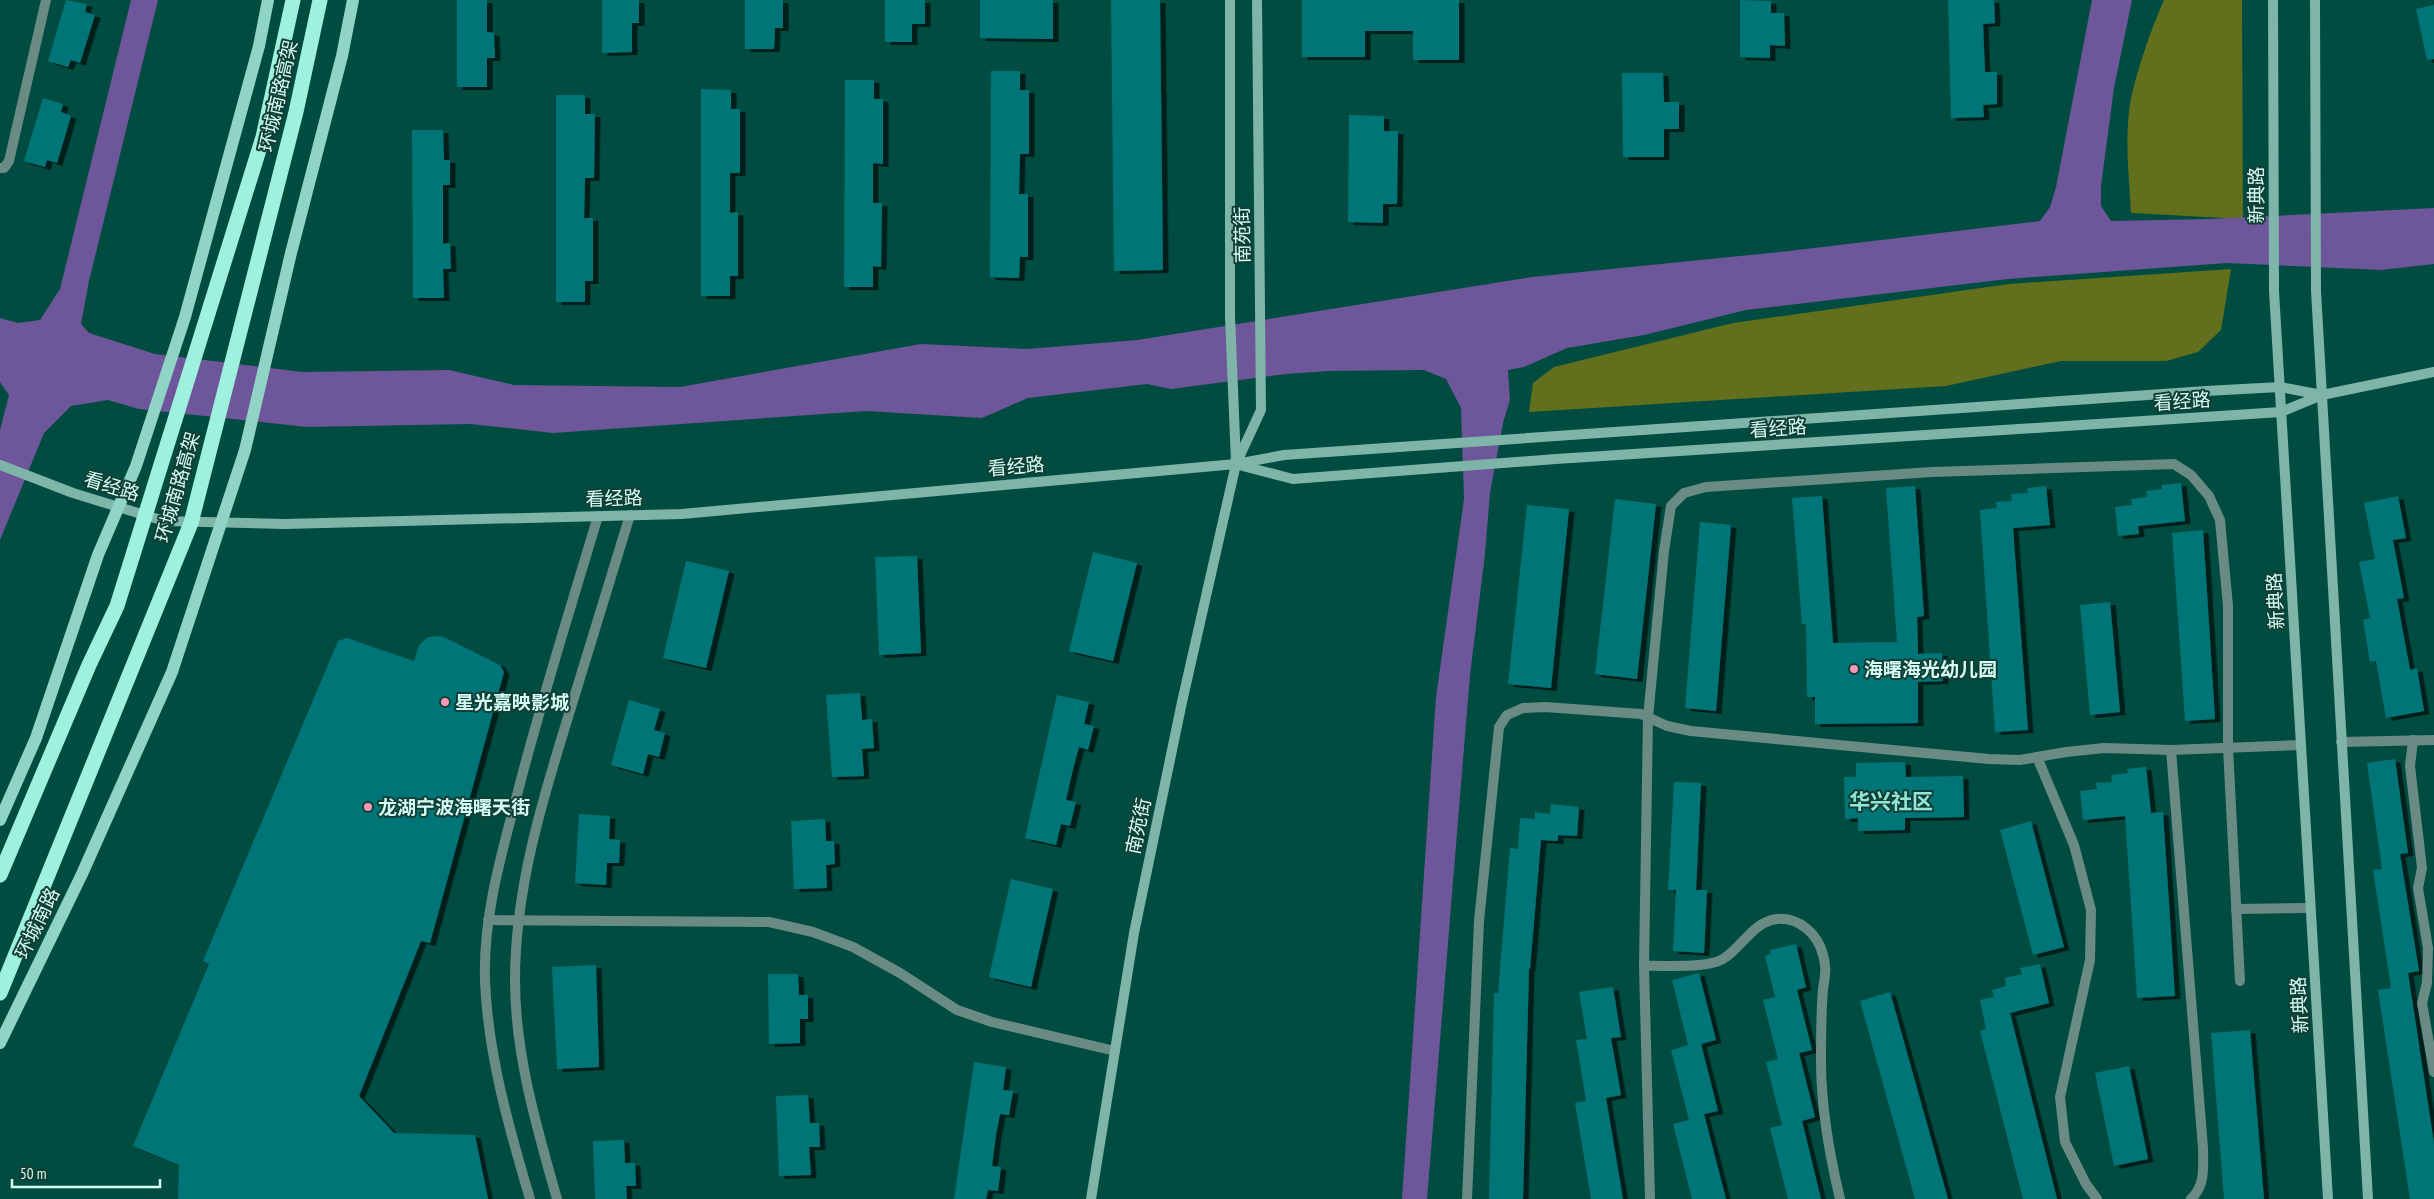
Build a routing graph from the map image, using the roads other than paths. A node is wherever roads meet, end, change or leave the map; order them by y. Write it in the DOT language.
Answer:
graph roads {
  1 [pos="46,0"];
  2 [pos="268,0"];
  3 [pos="293,0"];
  4 [pos="320,0"];
  5 [pos="353,0"];
  6 [pos="1230,0"];
  7 [pos="1257,0"];
  8 [pos="2273,0"];
  9 [pos="2315,0"];
  10 [pos="0,168"];
  11 [pos="2434,372"];
  12 [pos="2280,386"];
  13 [pos="2322,395"];
  14 [pos="2281,412"];
  15 [pos="1236,464"];
  16 [pos="2,465"];
  17 [pos="118,507"];
  18 [pos="630,515"];
  19 [pos="598,516"];
  20 [pos="221,522"];
  21 [pos="1648,717"];
  22 [pos="2413,740"];
  23 [pos="2434,740"];
  24 [pos="2342,742"];
  25 [pos="2301,744"];
  26 [pos="2228,748"];
  27 [pos="2171,750"];
  28 [pos="2037,757"];
  29 [pos="0,820"];
  30 [pos="0,876"];
  31 [pos="2310,908"];
  32 [pos="2236,909"];
  33 [pos="488,920"];
  34 [pos="518,921"];
  35 [pos="1644,966"];
  36 [pos="2240,981"];
  37 [pos="0,993"];
  38 [pos="0,1043"];
  39 [pos="1115,1050"];
  40 [pos="2434,1072"];
  41 [pos="530,1199"];
  42 [pos="558,1199"];
  43 [pos="1091,1199"];
  44 [pos="1467,1199"];
  45 [pos="1650,1199"];
  46 [pos="1840,1199"];
  47 [pos="2097,1199"];
  48 [pos="2191,1199"];
  49 [pos="2328,1199"];
  50 [pos="2368,1199"];
  1 -- 10 [label="street"];
  2 -- 17 [label="main road"];
  3 -- 30 [label="highway, 环城南路高架, bridge"];
  4 -- 37 [label="highway, 环城南路高架, bridge"];
  5 -- 20 [label="main road, 环城南路"];
  6 -- 15 [label="main road, 南苑街"];
  7 -- 15 [label="main road, 南苑街"];
  8 -- 12 [label="main road, 新典路"];
  9 -- 13 [label="main road"];
  11 -- 13 [label="main road, 看经路"];
  12 -- 13 [label="main road, 看经路"];
  12 -- 14 [label="main road, 新典路"];
  12 -- 15 [label="main road, 看经路"];
  13 -- 14 [label="main road, 看经路"];
  13 -- 24 [label="main road"];
  14 -- 15 [label="main road, 看经路"];
  14 -- 25 [label="main road, 新典路"];
  15 -- 18 [label="main road, 看经路"];
  15 -- 39 [label="main road, 南苑街"];
  16 -- 17 [label="main road, 看经路"];
  17 -- 20 [label="main road, 看经路"];
  17 -- 29 [label="main road"];
  18 -- 19 [label="main road, 看经路"];
  18 -- 34 [label="street"];
  19 -- 20 [label="main road, 看经路"];
  19 -- 33 [label="street"];
  20 -- 38 [label="main road, 环城南路"];
  21 -- 26 [label="street"];
  21 -- 28 [label="street"];
  21 -- 35 [label="street"];
  21 -- 44 [label="street"];
  22 -- 23 [label="street"];
  22 -- 24 [label="street"];
  22 -- 40 [label="street"];
  24 -- 50 [label="main road"];
  25 -- 26 [label="street"];
  25 -- 31 [label="main road, 新典路"];
  26 -- 27 [label="street"];
  26 -- 32 [label="street"];
  27 -- 28 [label="street"];
  27 -- 48 [label="street"];
  28 -- 47 [label="street"];
  31 -- 32 [label="street"];
  31 -- 49 [label="main road, 新典路"];
  32 -- 36 [label="street"];
  33 -- 34 [label="street"];
  33 -- 41 [label="street"];
  34 -- 39 [label="street"];
  34 -- 42 [label="street"];
  35 -- 45 [label="street"];
  35 -- 46 [label="street"];
  39 -- 43 [label="main road, 南苑街"];
}
